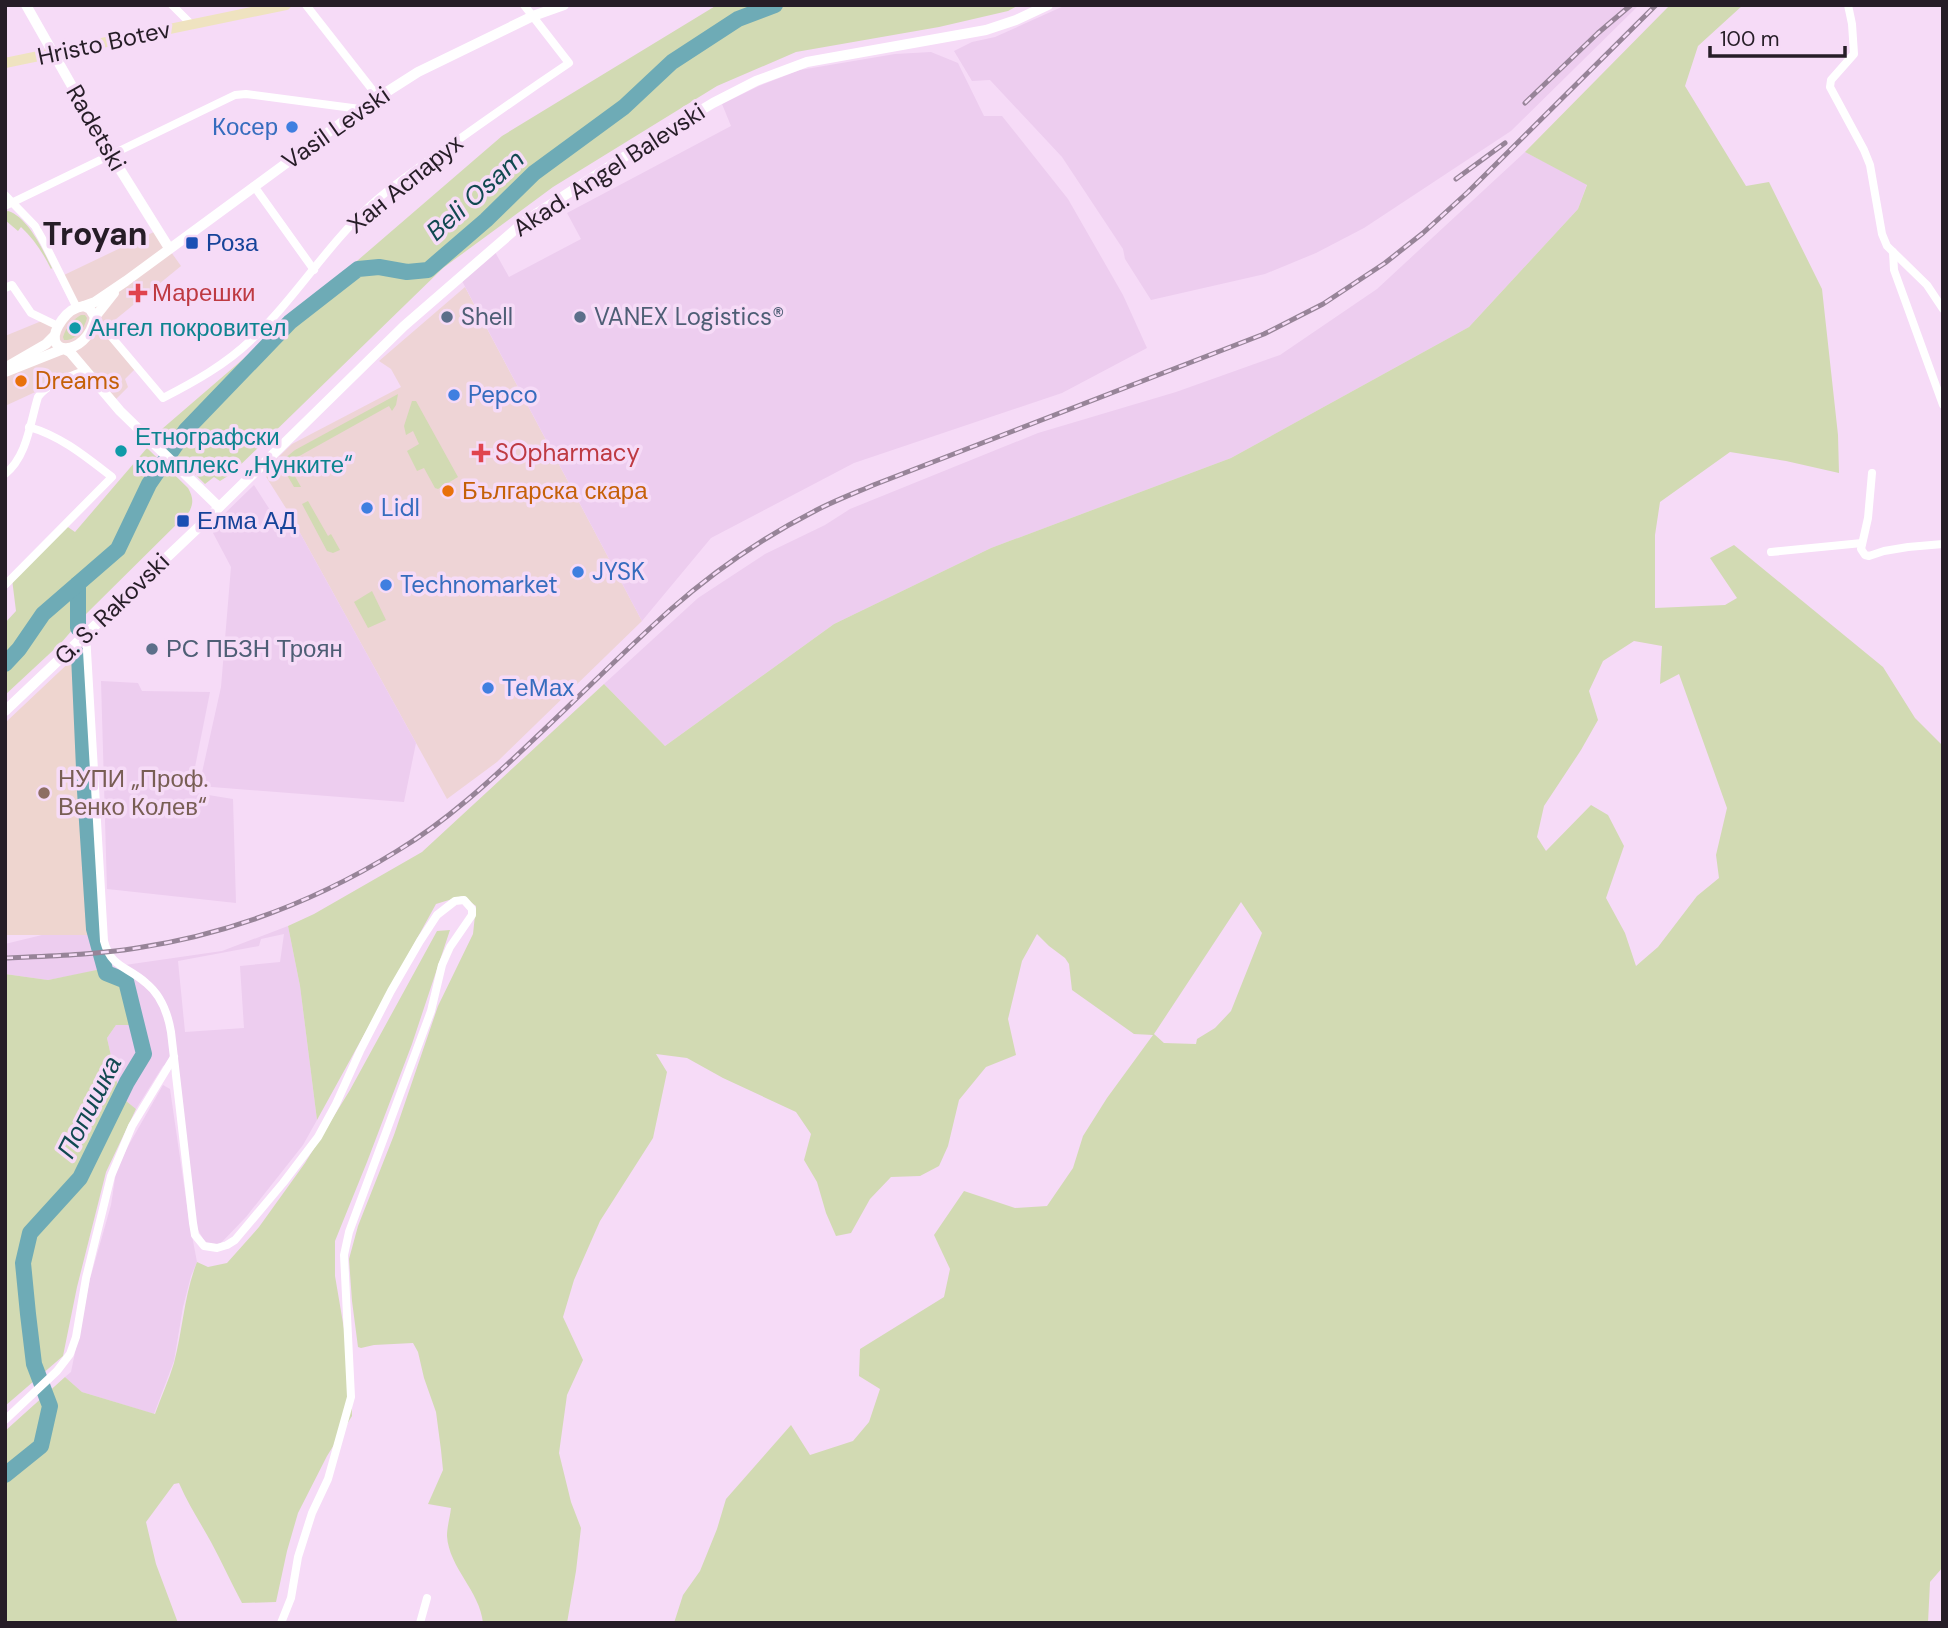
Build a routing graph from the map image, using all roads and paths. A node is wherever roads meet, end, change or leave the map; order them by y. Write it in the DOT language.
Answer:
graph roads {
  1 [pos="26,5"];
  2 [pos="172,5"];
  3 [pos="286,5"];
  4 [pos="306,5"];
  5 [pos="524,5"];
  6 [pos="564,5"];
  7 [pos="1048,5"];
  8 [pos="1848,5"];
  9 [pos="533,16"];
  10 [pos="192,25"];
  11 [pos="53,53"];
  12 [pos="5,63"];
  13 [pos="378,97"];
  14 [pos="360,109"];
  15 [pos="111,155"];
  16 [pos="254,186"];
  17 [pos="5,195"];
  18 [pos="9,204"];
  19 [pos="169,248"];
  20 [pos="1893,252"];
  21 [pos="314,270"];
  22 [pos="126,281"];
  23 [pos="5,288"];
  24 [pos="81,307"];
  25 [pos="1943,309"];
  26 [pos="95,320"];
  27 [pos="56,331"];
  28 [pos="83,340"];
  29 [pos="64,349"];
  30 [pos="5,370"];
  31 [pos="86,370"];
  32 [pos="97,383"];
  33 [pos="1943,404"];
  34 [pos="29,426"];
  35 [pos="1872,473"];
  36 [pos="5,474"];
  37 [pos="219,507"];
  38 [pos="1863,543"];
  39 [pos="1943,544"];
  40 [pos="1771,552"];
  41 [pos="5,585"];
  42 [pos="86,634"];
  43 [pos="5,711"];
  44 [pos="174,1057"];
  45 [pos="5,1420"];
  46 [pos="427,1598"];
  47 [pos="281,1623"];
  48 [pos="420,1623"];
  1 -- 11 [label="street, Radetski"];
  2 -- 10 [label="street"];
  3 -- 10 [label="main road, Hristo Botev"];
  4 -- 13 [label="street"];
  5 -- 9 [label="street"];
  6 -- 9 [label="street, Vasil Levski"];
  7 -- 37 [label="street, Akad. Angel Balevski"];
  8 -- 20 [label="street"];
  9 -- 13 [label="street, Vasil Levski"];
  9 -- 21 [label="street, Хан Аспарух"];
  10 -- 11 [label="main road, Hristo Botev"];
  11 -- 12 [label="main road, Hristo Botev"];
  11 -- 15 [label="street, Radetski"];
  13 -- 14 [label="street, Vasil Levski"];
  14 -- 15 [label="street"];
  14 -- 16 [label="street, Vasil Levski"];
  15 -- 18 [label="street"];
  15 -- 19 [label="street, Radetski"];
  16 -- 19 [label="street, Vasil Levski"];
  16 -- 21 [label="street"];
  17 -- 18 [label="street"];
  18 -- 24 [label="street"];
  19 -- 22 [label="street, Vasil Levski"];
  20 -- 25 [label="street"];
  20 -- 33 [label="street"];
  21 -- 26 [label="street, Хан Аспарух"];
  22 -- 24 [label="street, Vasil Levski"];
  22 -- 26 [label="street, Vasil Levski"];
  23 -- 27 [label="street"];
  24 -- 26 [label="street"];
  24 -- 27 [label="street"];
  26 -- 28 [label="street"];
  27 -- 29 [label="street"];
  27 -- 30 [label="street"];
  28 -- 29 [label="street"];
  28 -- 32 [label="street"];
  29 -- 30 [label="street"];
  29 -- 31 [label="street"];
  31 -- 32 [label="street"];
  31 -- 34 [label="street"];
  32 -- 37 [label="street"];
  34 -- 36 [label="street"];
  34 -- 41 [label="street"];
  35 -- 38 [label="street"];
  37 -- 42 [label="street, G. S. Rakovski"];
  38 -- 39 [label="street"];
  38 -- 40 [label="street"];
  42 -- 43 [label="street, G. S. Rakovski"];
  42 -- 44 [label="street"];
  44 -- 45 [label="street"];
  44 -- 47 [label="street"];
  46 -- 48 [label="street"];
}
